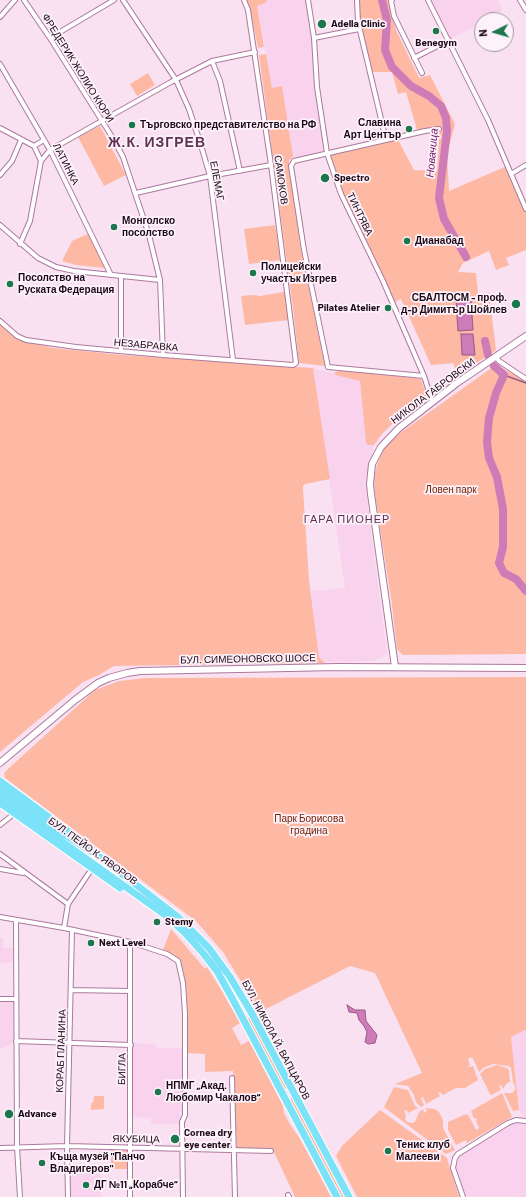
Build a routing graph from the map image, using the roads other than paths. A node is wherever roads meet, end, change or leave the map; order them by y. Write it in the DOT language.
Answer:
graph roads {
  1 [pos="15,0"];
  2 [pos="24,0"];
  3 [pos="114,0"];
  4 [pos="123,0"];
  5 [pos="244,0"];
  6 [pos="308,0"];
  7 [pos="357,0"];
  8 [pos="428,0"];
  9 [pos="520,0"];
  10 [pos="392,1"];
  11 [pos="526,10"];
  12 [pos="0,17"];
  13 [pos="359,28"];
  14 [pos="50,38"];
  15 [pos="314,38"];
  16 [pos="449,40"];
  17 [pos="255,52"];
  18 [pos="414,58"];
  19 [pos="212,61"];
  20 [pos="0,64"];
  21 [pos="422,73"];
  22 [pos="176,80"];
  23 [pos="102,121"];
  24 [pos="0,128"];
  25 [pos="438,130"];
  26 [pos="21,140"];
  27 [pos="44,140"];
  28 [pos="386,140"];
  29 [pos="34,146"];
  30 [pos="50,150"];
  31 [pos="327,153"];
  32 [pos="41,161"];
  33 [pos="271,165"];
  34 [pos="526,165"];
  35 [pos="240,171"];
  36 [pos="511,174"];
  37 [pos="0,175"];
  38 [pos="210,176"];
  39 [pos="136,193"];
  40 [pos="526,209"];
  41 [pos="0,225"];
  42 [pos="20,244"];
  43 [pos="111,275"];
  44 [pos="121,276"];
  45 [pos="160,280"];
  46 [pos="0,321"];
  47 [pos="526,336"];
  48 [pos="121,351"];
  49 [pos="163,355"];
  50 [pos="496,357"];
  51 [pos="233,360"];
  52 [pos="296,363"];
  53 [pos="424,376"];
  54 [pos="526,379"];
  55 [pos="432,401"];
  56 [pos="395,667"];
  57 [pos="526,668"];
  58 [pos="0,763"];
  59 [pos="0,781"];
  60 [pos="0,788"];
  61 [pos="2,797"];
  62 [pos="10,817"];
  63 [pos="0,825"];
  64 [pos="0,854"];
  65 [pos="100,857"];
  66 [pos="0,869"];
  67 [pos="25,873"];
  68 [pos="88,873"];
  69 [pos="68,904"];
  70 [pos="165,911"];
  71 [pos="0,918"];
  72 [pos="16,920"];
  73 [pos="174,923"];
  74 [pos="64,928"];
  75 [pos="72,930"];
  76 [pos="130,942"];
  77 [pos="71,990"];
  78 [pos="130,992"];
  79 [pos="0,999"];
  80 [pos="16,999"];
  81 [pos="16,1041"];
  82 [pos="70,1042"];
  83 [pos="130,1045"];
  84 [pos="232,1078"];
  85 [pos="526,1121"];
  86 [pos="67,1146"];
  87 [pos="17,1147"];
  88 [pos="130,1147"];
  89 [pos="0,1148"];
  90 [pos="183,1148"];
  91 [pos="234,1149"];
  92 [pos="271,1151"];
  93 [pos="20,1197"];
  94 [pos="68,1197"];
  95 [pos="130,1197"];
  96 [pos="183,1197"];
  97 [pos="235,1197"];
  98 [pos="338,1197"];
  99 [pos="349,1197"];
  100 [pos="462,1197"];
  1 -- 12 [label="street"];
  2 -- 14 [label="street, ФРЕДЕРИК ЖОЛИО КЮРИ"];
  3 -- 14 [label="street"];
  4 -- 22 [label="street, ЕЛЕМАГ"];
  5 -- 17 [label="street, САМОКОВ"];
  6 -- 15 [label="street, ТИНТЯВА"];
  7 -- 13 [label="street"];
  8 -- 16 [label="street"];
  9 -- 11 [label="street"];
  10 -- 18 [label="street"];
  13 -- 15 [label="street"];
  13 -- 28 [label="street"];
  14 -- 23 [label="street, ФРЕДЕРИК ЖОЛИО КЮРИ"];
  15 -- 31 [label="street, ТИНТЯВА"];
  16 -- 18 [label="street"];
  16 -- 36 [label="street"];
  17 -- 19 [label="street"];
  17 -- 33 [label="street, САМОКОВ"];
  18 -- 21 [label="street"];
  19 -- 22 [label="street"];
  19 -- 35 [label="street"];
  20 -- 27 [label="street, ЛАТИНКА"];
  22 -- 23 [label="street"];
  22 -- 38 [label="street, ЕЛЕМАГ"];
  23 -- 30 [label="street"];
  23 -- 39 [label="street, ФРЕДЕРИК ЖОЛИО КЮРИ"];
  24 -- 26 [label="street"];
  25 -- 28 [label="street"];
  26 -- 29 [label="street"];
  26 -- 37 [label="street"];
  27 -- 29 [label="street"];
  27 -- 30 [label="street, ЛАТИНКА"];
  28 -- 31 [label="street"];
  29 -- 32 [label="street"];
  30 -- 32 [label="street"];
  30 -- 43 [label="street, ЛАТИНКА"];
  31 -- 53 [label="street, ТИНТЯВА"];
  31 -- 53 [label="street, САМОКОВ"];
  32 -- 42 [label="street"];
  33 -- 35 [label="street"];
  33 -- 52 [label="street, САМОКОВ"];
  34 -- 36 [label="street"];
  35 -- 38 [label="street"];
  36 -- 40 [label="street"];
  38 -- 39 [label="street"];
  38 -- 51 [label="street, ЕЛЕМАГ"];
  39 -- 45 [label="street, ФРЕДЕРИК ЖОЛИО КЮРИ"];
  41 -- 42 [label="street"];
  42 -- 43 [label="street"];
  43 -- 44 [label="street"];
  44 -- 45 [label="street"];
  44 -- 48 [label="street"];
  45 -- 49 [label="street, ФРЕДЕРИК ЖОЛИО КЮРИ"];
  46 -- 48 [label="street, НЕЗАБРАВКА"];
  47 -- 50 [label="main road, НИКОЛА ГАБРОВСКИ"];
  48 -- 49 [label="street, НЕЗАБРАВКА"];
  49 -- 51 [label="street, НЕЗАБРАВКА"];
  50 -- 54 [label="street"];
  50 -- 55 [label="main road, НИКОЛА ГАБРОВСКИ"];
  51 -- 52 [label="street, НЕЗАБРАВКА"];
  53 -- 55 [label="street, ТИНТЯВА"];
  55 -- 56 [label="main road, НИКОЛА ГАБРОВСКИ"];
  56 -- 57 [label="main road, БУЛ. СИМЕОНОВСКО ШОСЕ"];
  56 -- 58 [label="main road, БУЛ. СИМЕОНОВСКО ШОСЕ"];
  59 -- 65 [label="main road"];
  60 -- 61 [label="main road, БУЛ. ПЕЙО К. ЯВОРОВ"];
  61 -- 65 [label="main road, БУЛ. ПЕЙО К. ЯВОРОВ"];
  61 -- 70 [label="main road"];
  62 -- 63 [label="street"];
  64 -- 67 [label="street"];
  65 -- 70 [label="main road, БУЛ. ПЕЙО К. ЯВОРОВ"];
  66 -- 67 [label="street"];
  67 -- 69 [label="street"];
  68 -- 69 [label="street"];
  69 -- 74 [label="street"];
  70 -- 73 [label="main road, БУЛ. ПЕЙО К. ЯВОРОВ"];
  70 -- 99 [label="main road, БУЛ. НИКОЛА Й. ВАПЦАРОВ"];
  71 -- 72 [label="street"];
  72 -- 74 [label="street"];
  72 -- 80 [label="street"];
  73 -- 98 [label="main road, БУЛ. НИКОЛА Й. ВАПЦАРОВ"];
  74 -- 75 [label="street"];
  75 -- 76 [label="street"];
  75 -- 77 [label="street, КОРАБ ПЛАНИНА"];
  76 -- 78 [label="street, БИГЛА"];
  76 -- 90 [label="street"];
  77 -- 78 [label="street"];
  77 -- 82 [label="street, КОРАБ ПЛАНИНА"];
  78 -- 83 [label="street, БИГЛА"];
  79 -- 80 [label="street"];
  80 -- 81 [label="street"];
  81 -- 82 [label="street"];
  81 -- 87 [label="street"];
  82 -- 83 [label="street"];
  82 -- 86 [label="street, КОРАБ ПЛАНИНА"];
  83 -- 88 [label="street, БИГЛА"];
  84 -- 91 [label="street"];
  85 -- 100 [label="street"];
  86 -- 87 [label="street, ЯКУБИЦА"];
  86 -- 88 [label="street, ЯКУБИЦА"];
  86 -- 94 [label="street, КОРАБ ПЛАНИНА"];
  87 -- 89 [label="street, ЯКУБИЦА"];
  87 -- 93 [label="street"];
  88 -- 90 [label="street, ЯКУБИЦА"];
  88 -- 95 [label="street, БИГЛА"];
  90 -- 91 [label="street, ЯКУБИЦА"];
  90 -- 96 [label="street"];
  91 -- 92 [label="street, ЯКУБИЦА"];
  91 -- 97 [label="street"];
}
